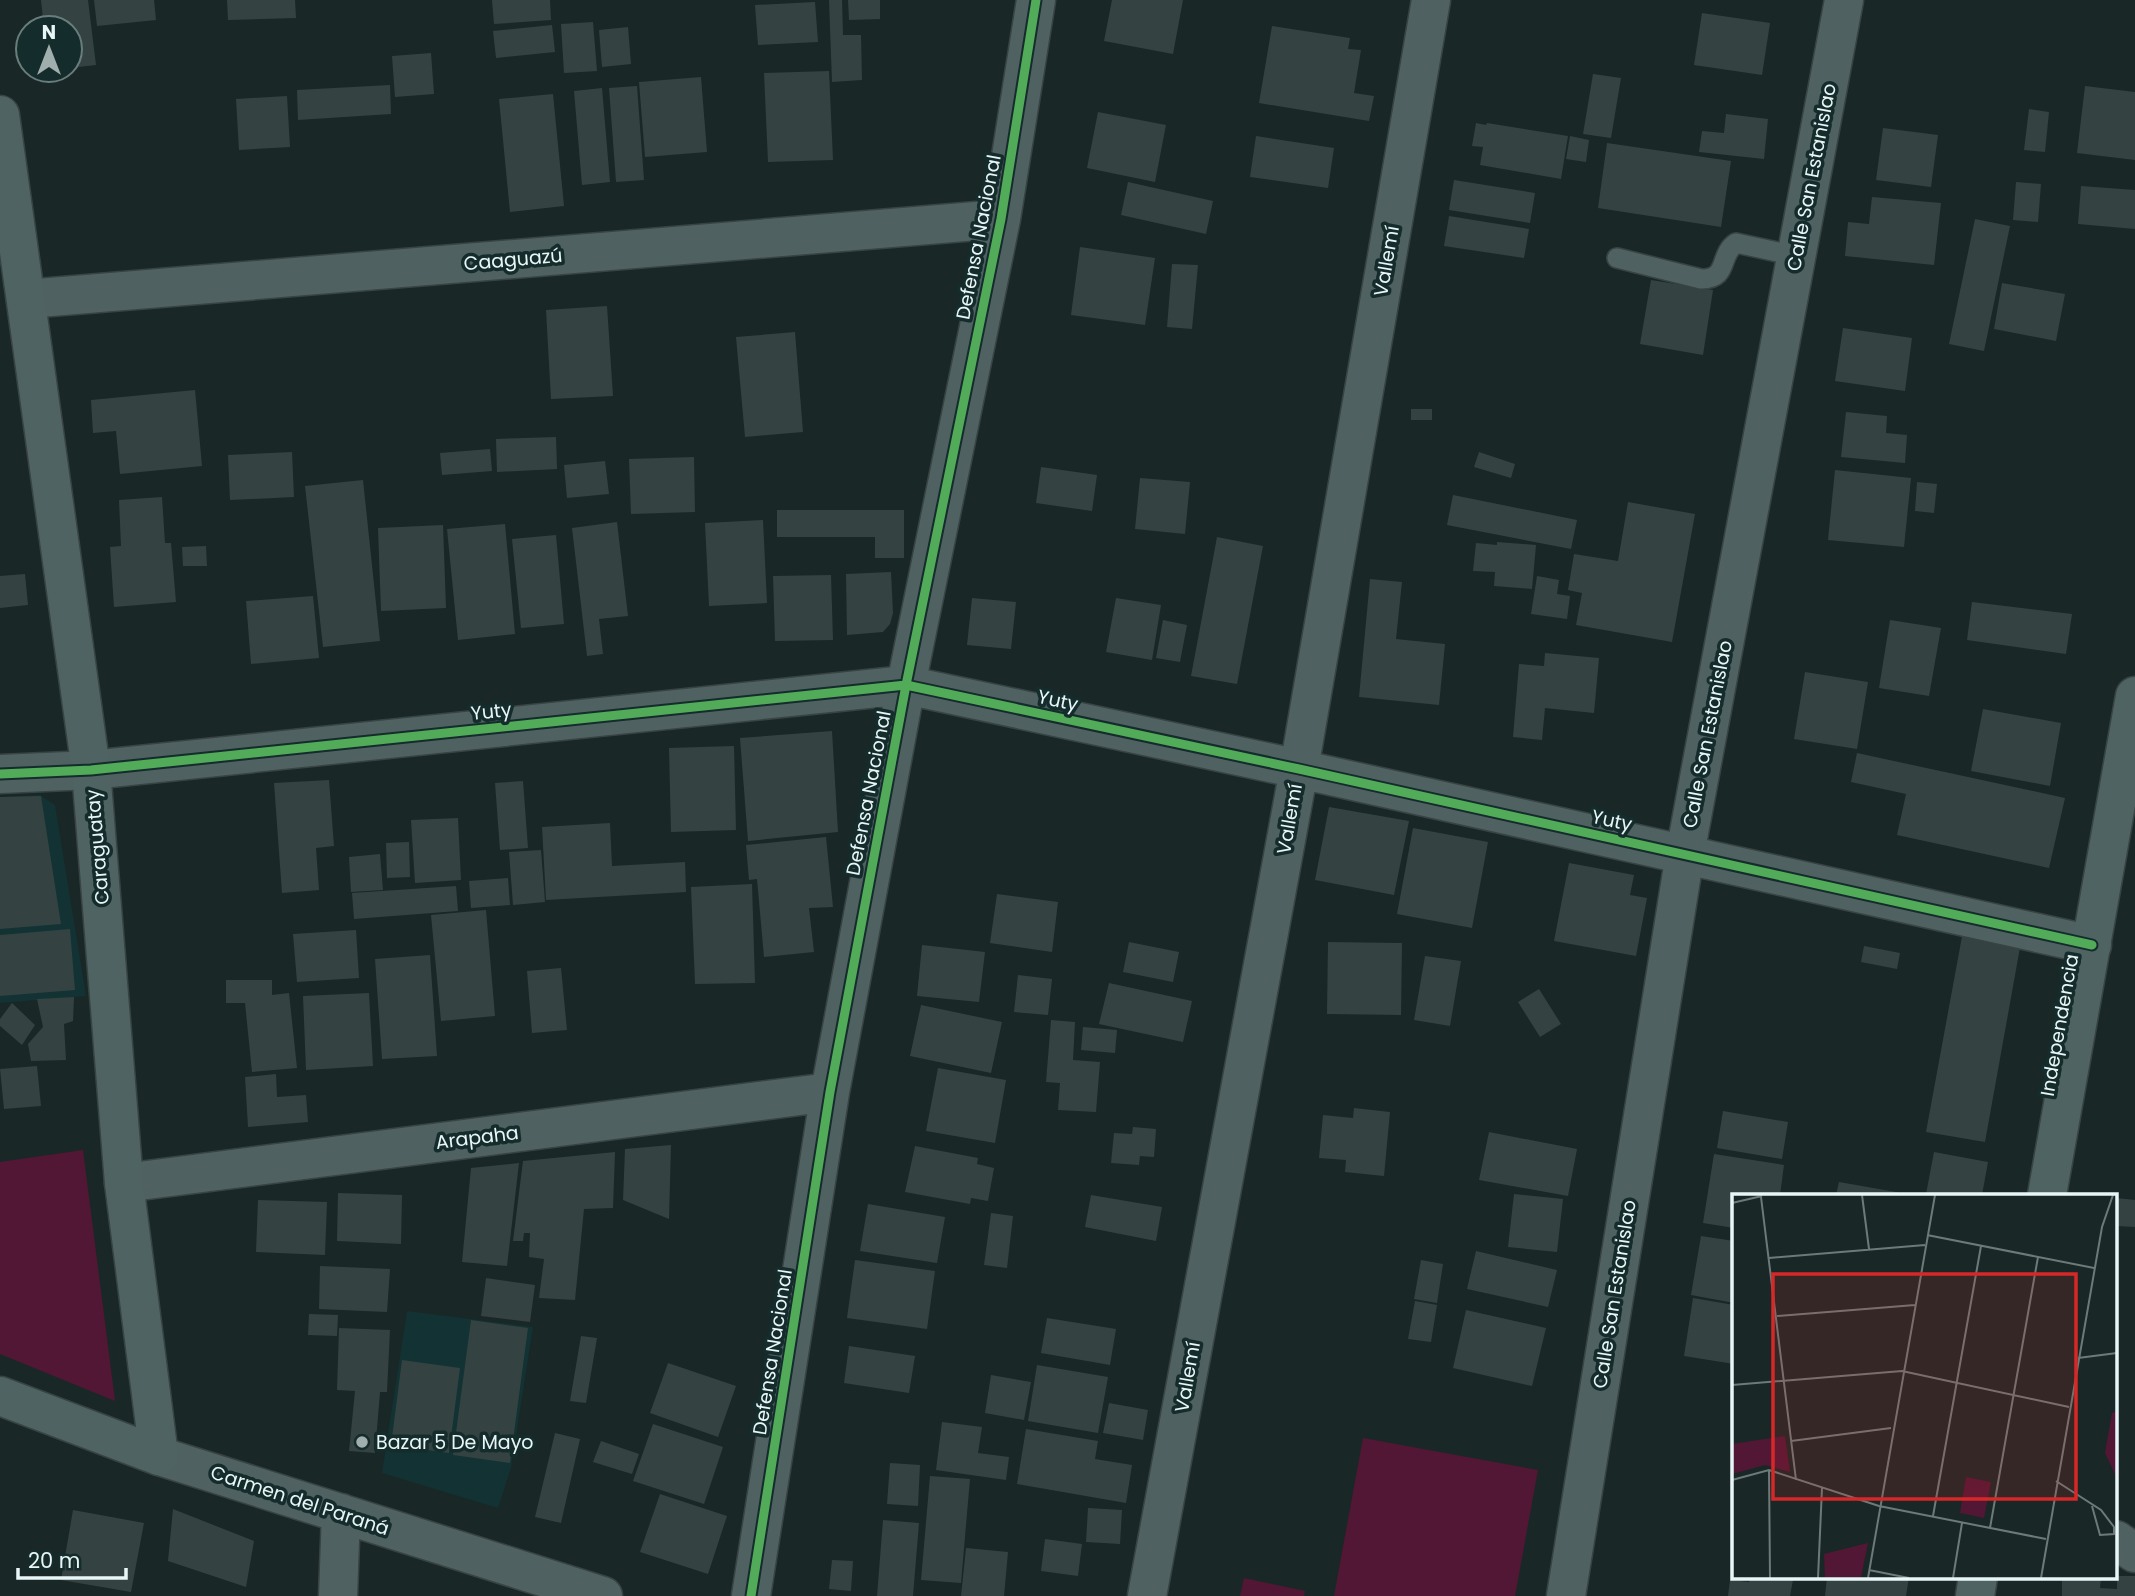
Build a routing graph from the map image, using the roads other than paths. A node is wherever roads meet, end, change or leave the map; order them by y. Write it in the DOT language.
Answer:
graph roads {
  1 [pos="1036,0"];
  2 [pos="1431,0"];
  3 [pos="1844,0"];
  4 [pos="0,115"];
  5 [pos="1001,219"];
  6 [pos="1796,256"];
  7 [pos="1617,258"];
  8 [pos="26,299"];
  9 [pos="906,685"];
  10 [pos="2135,696"];
  11 [pos="1299,769"];
  12 [pos="91,770"];
  13 [pos="0,774"];
  14 [pos="1685,854"];
  15 [pos="2092,945"];
  16 [pos="830,1092"];
  17 [pos="124,1183"];
  18 [pos="2047,1194"];
  19 [pos="0,1396"];
  20 [pos="159,1456"];
  21 [pos="341,1513"];
  22 [pos="2118,1541"];
  23 [pos="2135,1553"];
  24 [pos="1978,1578"];
  25 [pos="338,1596"];
  26 [pos="603,1596"];
  27 [pos="751,1596"];
  28 [pos="1147,1596"];
  29 [pos="1566,1596"];
  30 [pos="1975,1596"];
  1 -- 5 [label="street, Defensa Nacional"];
  2 -- 11 [label="street, Vallemí"];
  3 -- 6 [label="street, Calle San Estanislao"];
  4 -- 8 [label="street, Caraguatay"];
  5 -- 8 [label="street, Caaguazú"];
  5 -- 9 [label="street, Defensa Nacional"];
  6 -- 7 [label="lane"];
  6 -- 14 [label="street, Calle San Estanislao"];
  8 -- 12 [label="street, Caraguatay"];
  9 -- 11 [label="street, Yuty"];
  9 -- 12 [label="street, Yuty"];
  9 -- 16 [label="street, Defensa Nacional"];
  10 -- 15 [label="street, Independencia"];
  11 -- 14 [label="street, Yuty"];
  11 -- 28 [label="street, Vallemí"];
  12 -- 13 [label="street, Yuty"];
  12 -- 17 [label="street, Caraguatay"];
  14 -- 15 [label="street, Yuty"];
  14 -- 29 [label="street, Calle San Estanislao"];
  15 -- 18 [label="street, Independencia"];
  16 -- 17 [label="street, Arapaha"];
  16 -- 27 [label="street, Defensa Nacional"];
  17 -- 20 [label="street, Caraguatay"];
  19 -- 20 [label="street, Carmen del Paraná"];
  20 -- 21 [label="street, Carmen del Paraná"];
  21 -- 25 [label="street"];
  21 -- 26 [label="street, Carmen del Paraná"];
  22 -- 23 [label="street"];
  24 -- 30 [label="street"];
}
